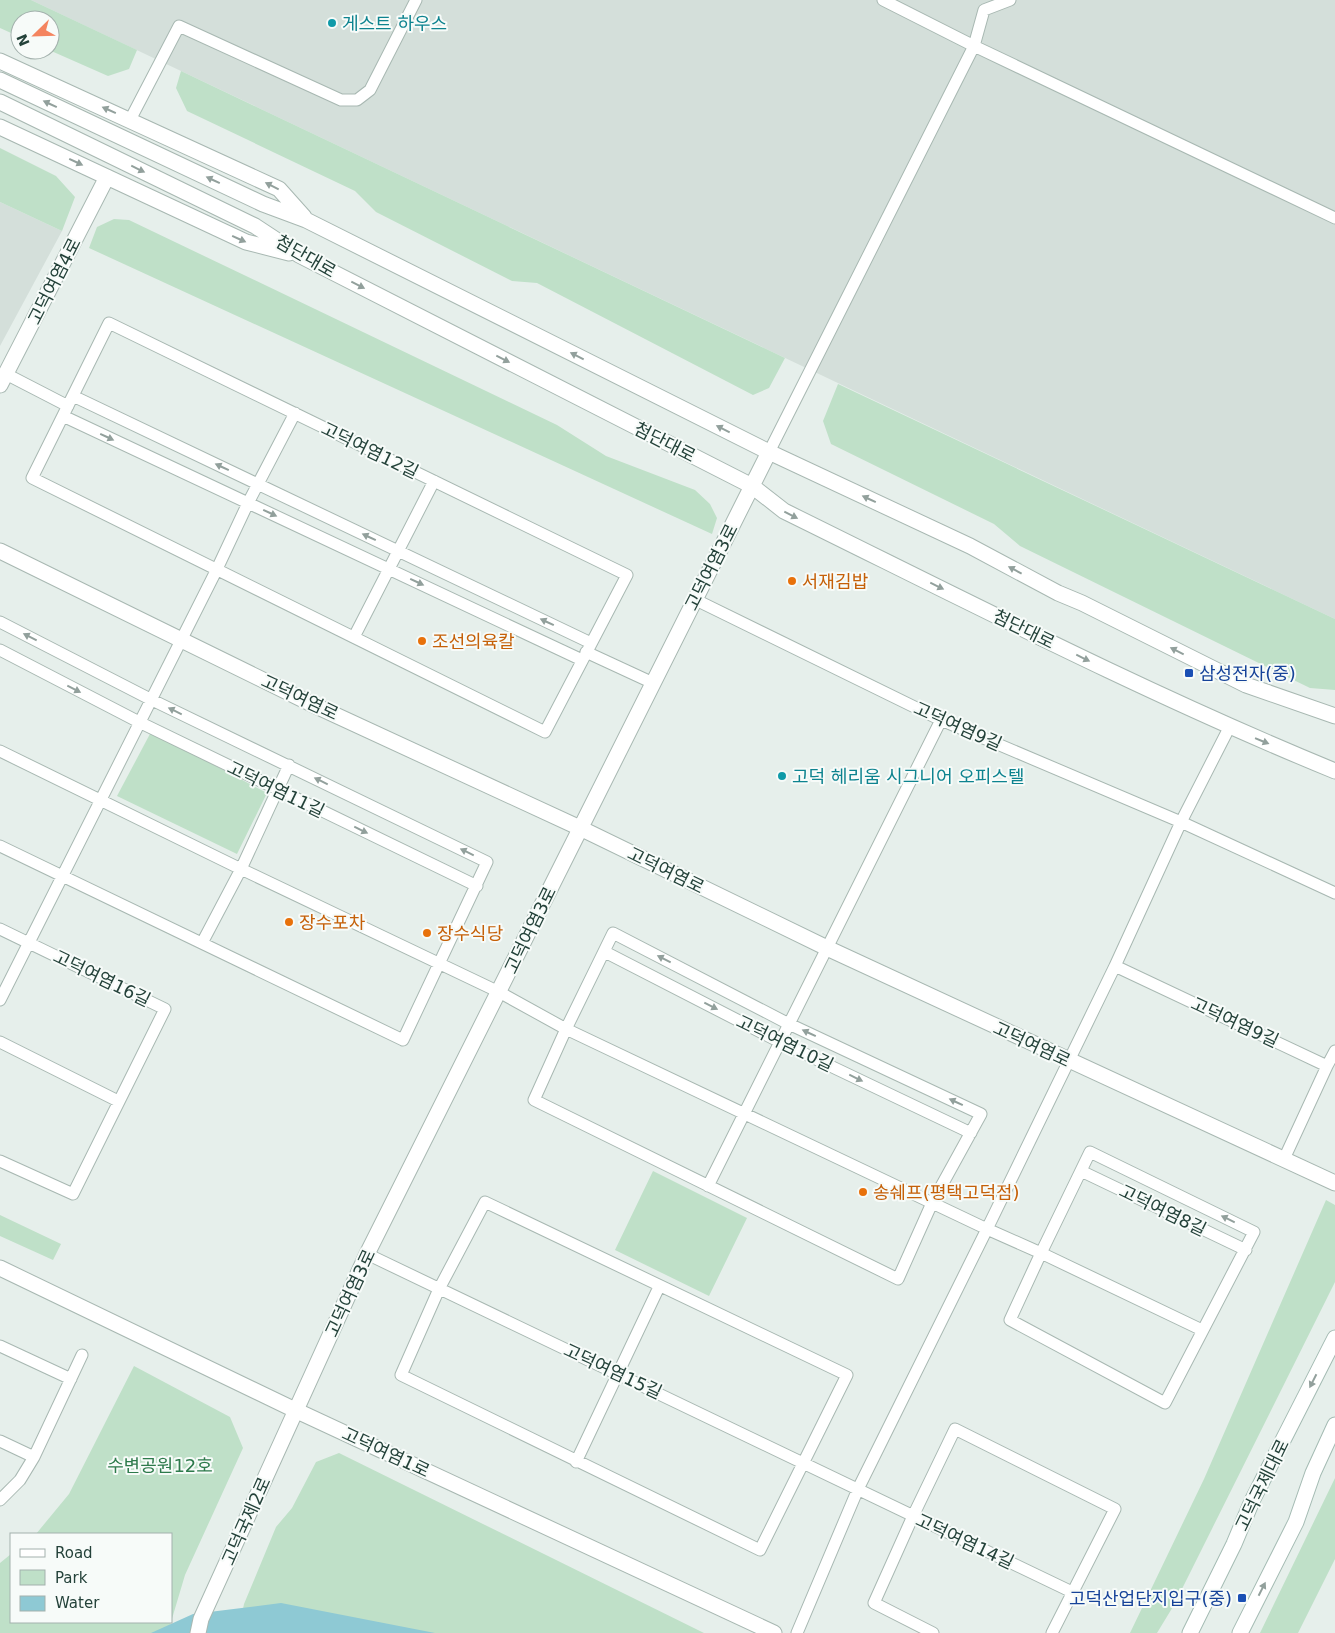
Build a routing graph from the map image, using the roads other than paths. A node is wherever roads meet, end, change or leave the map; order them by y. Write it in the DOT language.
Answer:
graph roads {
  1 [pos="416,0"];
  2 [pos="883,0"];
  3 [pos="1010,0"];
  4 [pos="974,46"];
  5 [pos="0,61"];
  6 [pos="0,80"];
  7 [pos="0,102"];
  8 [pos="130,120"];
  9 [pos="0,127"];
  10 [pos="108,177"];
  11 [pos="1335,218"];
  12 [pos="306,220"];
  13 [pos="299,255"];
  14 [pos="3,379"];
  15 [pos="68,406"];
  16 [pos="295,413"];
  17 [pos="769,452"];
  18 [pos="434,481"];
  19 [pos="259,484"];
  20 [pos="752,486"];
  21 [pos="248,503"];
  22 [pos="398,550"];
  23 [pos="0,551"];
  24 [pos="217,569"];
  25 [pos="388,569"];
  26 [pos="694,599"];
  27 [pos="0,622"];
  28 [pos="354,637"];
  29 [pos="181,640"];
  30 [pos="0,650"];
  31 [pos="586,652"];
  32 [pos="653,683"];
  33 [pos="150,699"];
  34 [pos="1335,716"];
  35 [pos="941,720"];
  36 [pos="139,722"];
  37 [pos="1229,728"];
  38 [pos="0,751"];
  39 [pos="289,766"];
  40 [pos="1335,771"];
  41 [pos="278,790"];
  42 [pos="100,799"];
  43 [pos="1181,822"];
  44 [pos="580,828"];
  45 [pos="0,846"];
  46 [pos="241,869"];
  47 [pos="62,876"];
  48 [pos="477,886"];
  49 [pos="1335,893"];
  50 [pos="0,929"];
  51 [pos="28,942"];
  52 [pos="202,943"];
  53 [pos="827,948"];
  54 [pos="605,952"];
  55 [pos="439,964"];
  56 [pos="1115,966"];
  57 [pos="499,992"];
  58 [pos="0,1000"];
  59 [pos="789,1024"];
  60 [pos="566,1029"];
  61 [pos="0,1042"];
  62 [pos="780,1042"];
  63 [pos="1335,1051"];
  64 [pos="1069,1061"];
  65 [pos="1327,1066"];
  66 [pos="118,1101"];
  67 [pos="745,1113"];
  68 [pos="971,1133"];
  69 [pos="1284,1159"];
  70 [pos="0,1160"];
  71 [pos="1081,1171"];
  72 [pos="1335,1183"];
  73 [pos="708,1186"];
  74 [pos="932,1203"];
  75 [pos="987,1229"];
  76 [pos="1246,1250"];
  77 [pos="1041,1253"];
  78 [pos="367,1254"];
  79 [pos="0,1268"];
  80 [pos="660,1287"];
  81 [pos="439,1289"];
  82 [pos="1202,1330"];
  83 [pos="1335,1338"];
  84 [pos="0,1346"];
  85 [pos="82,1355"];
  86 [pos="619,1373"];
  87 [pos="71,1379"];
  88 [pos="295,1410"];
  89 [pos="1335,1424"];
  90 [pos="0,1441"];
  91 [pos="34,1457"];
  92 [pos="576,1462"];
  93 [pos="804,1462"];
  94 [pos="858,1489"];
  95 [pos="0,1500"];
  96 [pos="913,1516"];
  97 [pos="1072,1592"];
  98 [pos="198,1633"];
  99 [pos="774,1633"];
  100 [pos="797,1633"];
  101 [pos="933,1633"];
  102 [pos="1052,1633"];
  103 [pos="1190,1633"];
  104 [pos="1240,1633"];
  1 -- 8 [label="street"];
  2 -- 4 [label="street"];
  3 -- 4 [label="street"];
  4 -- 11 [label="street"];
  4 -- 17 [label="street"];
  8 -- 5 [label="street, one-way"];
  12 -- 6 [label="street, 첨단대로, one-way"];
  7 -- 13 [label="street, 첨단대로, one-way"];
  12 -- 8 [label="street, one-way"];
  9 -- 10 [label="street, one-way"];
  10 -- 13 [label="street, one-way"];
  10 -- 14 [label="street, 고덕여염4로"];
  17 -- 12 [label="street, 첨단대로, one-way"];
  13 -- 20 [label="street, 첨단대로, one-way"];
  14 -- 15 [label="street"];
  15 -- 16 [label="street, 고덕여염12길"];
  19 -- 15 [label="street, one-way"];
  15 -- 21 [label="street, one-way"];
  15 -- 24 [label="street, 고덕여염12길"];
  16 -- 18 [label="street, 고덕여염12길"];
  16 -- 19 [label="street"];
  17 -- 20 [label="street, 고덕여염3로"];
  34 -- 17 [label="street, 첨단대로, one-way"];
  18 -- 22 [label="street"];
  18 -- 31 [label="street, 고덕여염12길"];
  19 -- 21 [label="street"];
  22 -- 19 [label="street, one-way"];
  20 -- 26 [label="street, 고덕여염3로"];
  20 -- 37 [label="street, 첨단대로, one-way"];
  21 -- 24 [label="street"];
  21 -- 25 [label="street, one-way"];
  22 -- 25 [label="street"];
  31 -- 22 [label="street, one-way"];
  23 -- 29 [label="street, 고덕여염로"];
  24 -- 28 [label="street, 고덕여염12길"];
  24 -- 29 [label="street"];
  25 -- 28 [label="street"];
  25 -- 31 [label="street, one-way"];
  26 -- 32 [label="street, 고덕여염3로"];
  26 -- 35 [label="street, 고덕여염9길"];
  33 -- 27 [label="street, one-way"];
  28 -- 31 [label="street, 고덕여염12길"];
  29 -- 33 [label="street"];
  29 -- 44 [label="street, 고덕여염로"];
  30 -- 36 [label="street, 고덕여염11길, one-way"];
  31 -- 32 [label="street"];
  32 -- 44 [label="street, 고덕여염3로"];
  33 -- 36 [label="street"];
  39 -- 33 [label="street, one-way"];
  35 -- 43 [label="street, 고덕여염9길"];
  35 -- 53 [label="street"];
  36 -- 41 [label="street, 고덕여염11길"];
  36 -- 42 [label="street"];
  37 -- 40 [label="street, 첨단대로, one-way"];
  37 -- 43 [label="street"];
  38 -- 42 [label="street"];
  39 -- 41 [label="street"];
  48 -- 39 [label="street, one-way"];
  41 -- 46 [label="street"];
  41 -- 48 [label="street, 고덕여염11길, one-way"];
  42 -- 46 [label="street"];
  42 -- 47 [label="street"];
  43 -- 49 [label="street, 고덕여염9길"];
  43 -- 56 [label="street"];
  44 -- 53 [label="street, 고덕여염로"];
  44 -- 57 [label="street, 고덕여염3로"];
  45 -- 47 [label="street"];
  46 -- 52 [label="street"];
  46 -- 55 [label="street"];
  47 -- 51 [label="street"];
  47 -- 52 [label="street"];
  48 -- 55 [label="street"];
  50 -- 51 [label="street, 고덕여염16길"];
  51 -- 58 [label="street"];
  51 -- 66 [label="street, 고덕여염16길"];
  52 -- 55 [label="street"];
  53 -- 59 [label="street"];
  53 -- 64 [label="street, 고덕여염로"];
  59 -- 54 [label="street, one-way"];
  54 -- 60 [label="street"];
  54 -- 62 [label="street, 고덕여염10길, one-way"];
  55 -- 57 [label="street"];
  56 -- 64 [label="street"];
  56 -- 65 [label="street, 고덕여염9길"];
  57 -- 60 [label="street"];
  57 -- 78 [label="street, 고덕여염3로"];
  59 -- 62 [label="street"];
  68 -- 59 [label="street, one-way"];
  60 -- 67 [label="street"];
  60 -- 73 [label="street"];
  61 -- 66 [label="street"];
  62 -- 67 [label="street"];
  62 -- 68 [label="street, 고덕여염10길, one-way"];
  63 -- 65 [label="street"];
  64 -- 69 [label="street, 고덕여염로"];
  64 -- 75 [label="street"];
  65 -- 69 [label="street"];
  66 -- 70 [label="street, 고덕여염16길"];
  67 -- 73 [label="street"];
  67 -- 74 [label="street"];
  68 -- 74 [label="street"];
  69 -- 72 [label="street, 고덕여염로"];
  71 -- 76 [label="street, 고덕여염8길"];
  76 -- 71 [label="street, one-way"];
  71 -- 77 [label="street"];
  73 -- 74 [label="street"];
  74 -- 75 [label="street"];
  75 -- 77 [label="street"];
  75 -- 94 [label="street"];
  76 -- 82 [label="street"];
  77 -- 82 [label="street"];
  77 -- 82 [label="street"];
  78 -- 81 [label="street, 고덕여염15길"];
  78 -- 88 [label="street, 고덕여염3로"];
  79 -- 88 [label="street, 고덕여염1로"];
  80 -- 81 [label="street"];
  80 -- 86 [label="street"];
  80 -- 93 [label="street"];
  81 -- 86 [label="street, 고덕여염15길"];
  81 -- 92 [label="street"];
  83 -- 103 [label="street, 고덕국제대로, one-way"];
  84 -- 87 [label="street"];
  85 -- 87 [label="street"];
  86 -- 92 [label="street"];
  86 -- 93 [label="street, 고덕여염15길"];
  87 -- 91 [label="street"];
  88 -- 98 [label="street, 고덕국제2로"];
  88 -- 99 [label="street, 고덕여염1로"];
  104 -- 89 [label="street, one-way"];
  90 -- 91 [label="street"];
  91 -- 95 [label="street"];
  92 -- 93 [label="street"];
  93 -- 94 [label="street, 고덕여염15길"];
  94 -- 96 [label="street, 고덕여염14길"];
  94 -- 100 [label="street"];
  96 -- 97 [label="street, 고덕여염14길"];
  96 -- 97 [label="street"];
  96 -- 101 [label="street"];
  97 -- 102 [label="street"];
}
